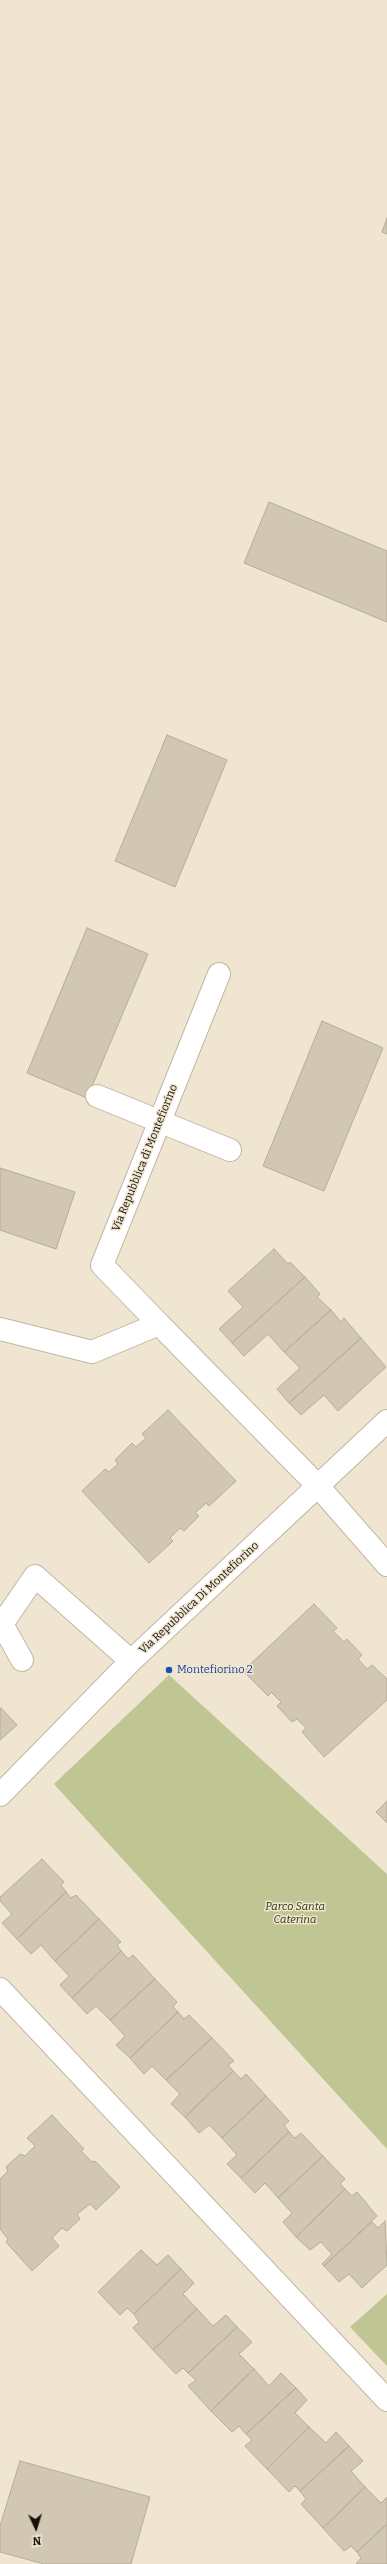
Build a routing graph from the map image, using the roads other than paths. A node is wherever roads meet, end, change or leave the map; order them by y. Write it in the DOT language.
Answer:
graph roads {
  1 [pos="219,974"];
  2 [pos="98,1096"];
  3 [pos="160,1121"];
  4 [pos="230,1150"];
  5 [pos="160,1324"];
  6 [pos="0,1329"];
  7 [pos="387,1421"];
  8 [pos="318,1486"];
  9 [pos="387,1564"];
  10 [pos="22,1660"];
  11 [pos="131,1661"];
  12 [pos="8,1776"];
  13 [pos="0,1795"];
  14 [pos="0,1989"];
  15 [pos="387,2400"];
  1 -- 3 [label="street, Via Repubblica di Montefiorino"];
  2 -- 3 [label="street"];
  3 -- 4 [label="street"];
  3 -- 5 [label="street, Via Repubblica di Montefiorino"];
  5 -- 6 [label="street"];
  5 -- 8 [label="street"];
  7 -- 8 [label="street, Via Repubblica Di Montefiorino"];
  8 -- 9 [label="street"];
  8 -- 11 [label="street, Via Repubblica Di Montefiorino"];
  10 -- 11 [label="street"];
  11 -- 12 [label="street, Via Repubblica Di Montefiorino"];
  12 -- 13 [label="street, Via Repubblica Di Montefiorino"];
  14 -- 15 [label="street"];
}
